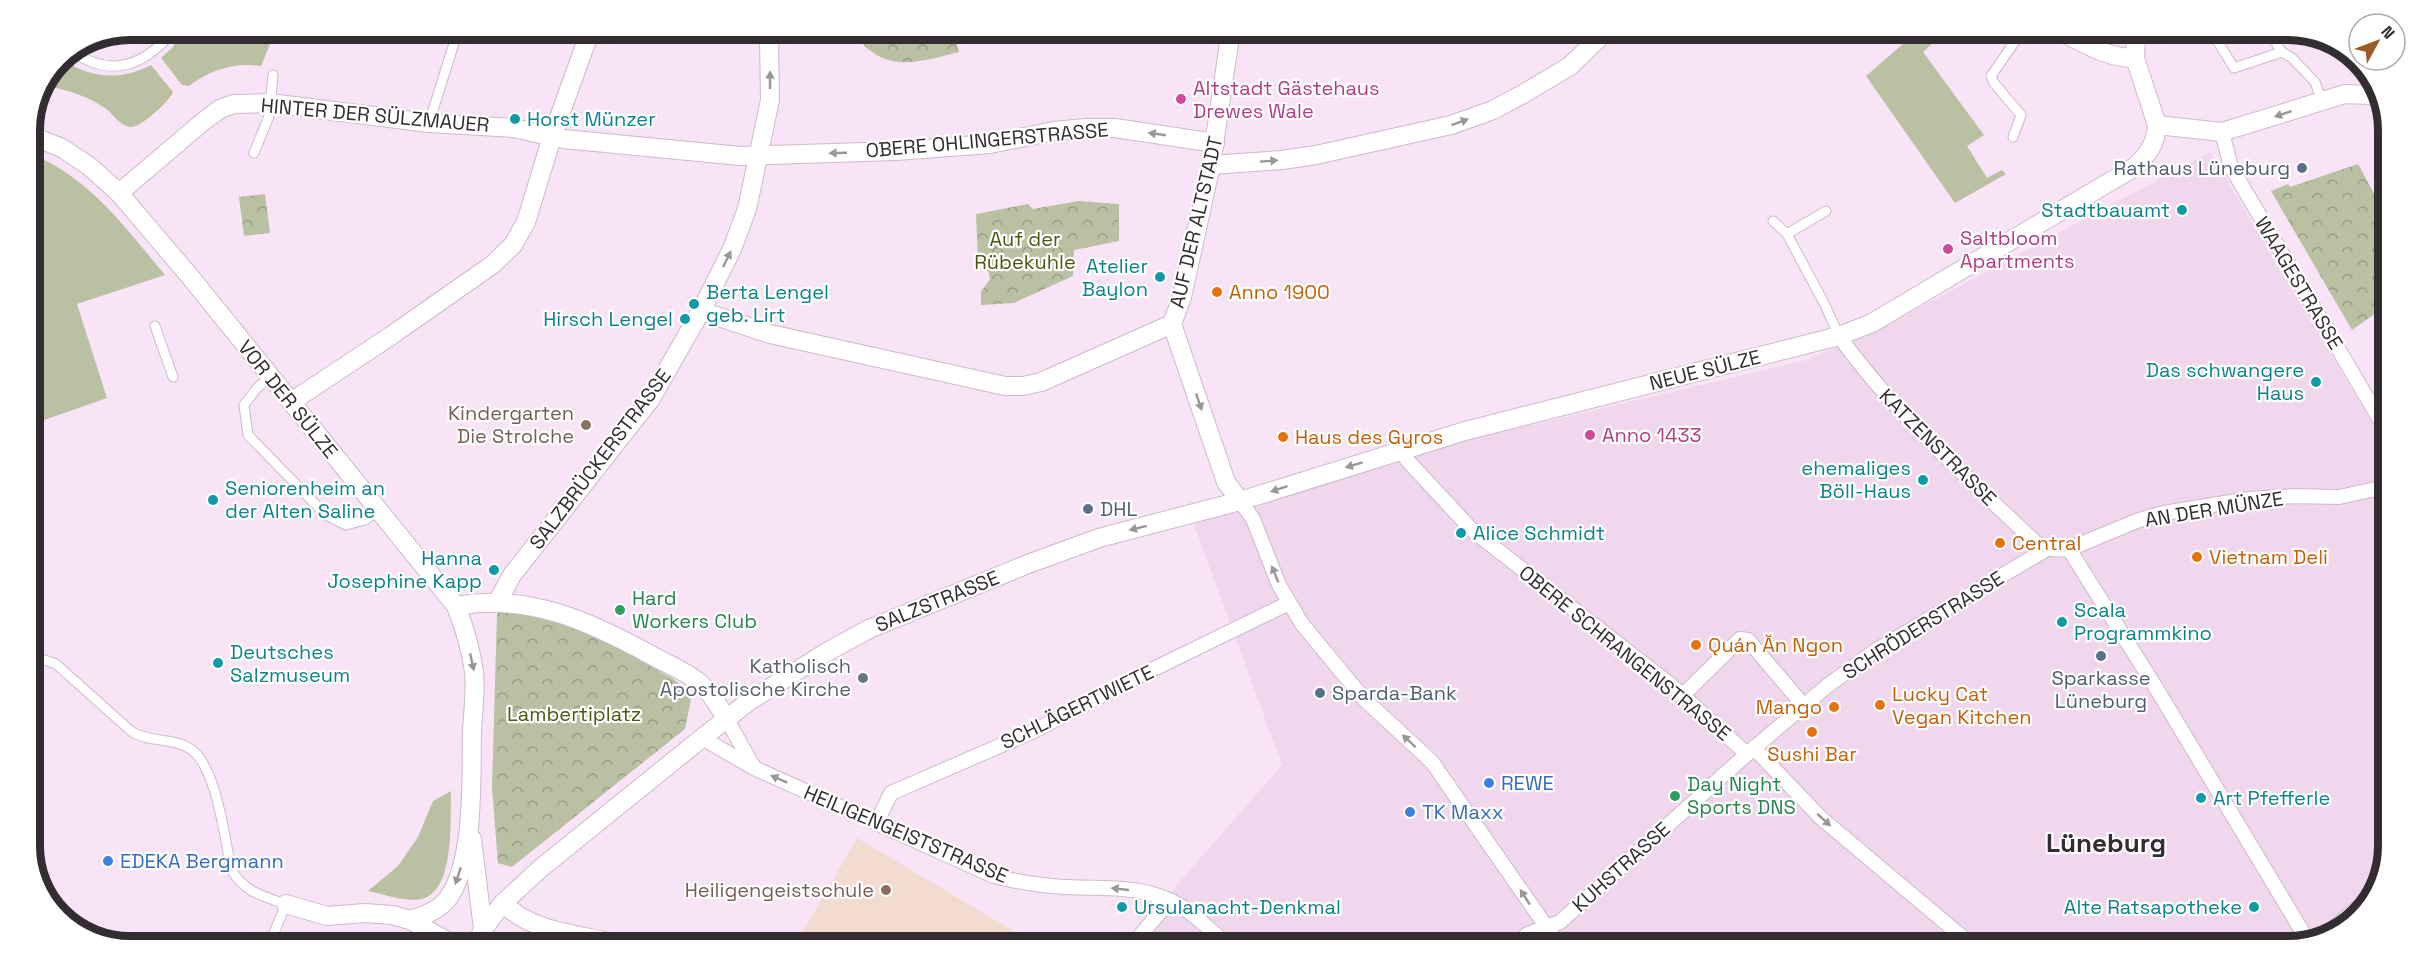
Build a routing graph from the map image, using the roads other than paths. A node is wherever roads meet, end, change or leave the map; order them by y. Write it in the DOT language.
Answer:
graph roads {
  1 [pos="165,41"];
  2 [pos="455,41"];
  3 [pos="587,41"];
  4 [pos="769,41"];
  5 [pos="1230,41"];
  6 [pos="1597,41"];
  7 [pos="2016,41"];
  8 [pos="2077,41"];
  9 [pos="2136,41"];
  10 [pos="2217,41"];
  11 [pos="2274,41"];
  12 [pos="2282,52"];
  13 [pos="80,56"];
  14 [pos="2135,58"];
  15 [pos="273,75"];
  16 [pos="2372,97"];
  17 [pos="2322,101"];
  18 [pos="270,103"];
  19 [pos="429,123"];
  20 [pos="2157,124"];
  21 [pos="2222,132"];
  22 [pos="552,137"];
  23 [pos="2013,137"];
  24 [pos="41,140"];
  25 [pos="1215,143"];
  26 [pos="254,153"];
  27 [pos="758,156"];
  28 [pos="1211,165"];
  29 [pos="119,193"];
  30 [pos="1826,211"];
  31 [pos="1773,221"];
  32 [pos="1787,234"];
  33 [pos="701,312"];
  34 [pos="1172,324"];
  35 [pos="155,326"];
  36 [pos="1839,336"];
  37 [pos="271,376"];
  38 [pos="173,377"];
  39 [pos="291,402"];
  40 [pos="2378,416"];
  41 [pos="1397,452"];
  42 [pos="2378,489"];
  43 [pos="1240,501"];
  44 [pos="378,511"];
  45 [pos="1195,514"];
  46 [pos="2047,549"];
  47 [pos="2069,549"];
  48 [pos="497,603"];
  49 [pos="1289,603"];
  50 [pos="456,606"];
  51 [pos="41,659"];
  52 [pos="1682,696"];
  53 [pos="1804,706"];
  54 [pos="726,718"];
  55 [pos="702,738"];
  56 [pos="1751,751"];
  57 [pos="754,768"];
  58 [pos="470,815"];
  59 [pos="877,822"];
  60 [pos="1170,900"];
  61 [pos="503,903"];
  62 [pos="286,904"];
  63 [pos="410,920"];
  64 [pos="1545,927"];
  65 [pos="481,935"];
  66 [pos="2304,935"];
  67 [pos="273,936"];
  68 [pos="438,936"];
  69 [pos="583,936"];
  70 [pos="1140,936"];
  71 [pos="1217,936"];
  72 [pos="1525,936"];
  73 [pos="1552,936"];
  74 [pos="1961,936"];
  1 -- 13 [label="lane"];
  2 -- 19 [label="lane"];
  3 -- 22 [label="street"];
  27 -- 4 [label="street, SALZBRÜCKERSTRASSE, one-way"];
  5 -- 25 [label="street, AUF DER ALTSTADT"];
  28 -- 6 [label="street, one-way"];
  7 -- 23 [label="lane"];
  8 -- 14 [label="street"];
  9 -- 14 [label="street"];
  10 -- 12 [label="lane"];
  11 -- 12 [label="lane"];
  12 -- 17 [label="lane"];
  14 -- 20 [label="street"];
  15 -- 18 [label="lane"];
  16 -- 17 [label="street"];
  17 -- 21 [label="street, one-way"];
  18 -- 19 [label="street, HINTER DER SÜLZMAUER"];
  18 -- 26 [label="lane"];
  18 -- 29 [label="street, HINTER DER SÜLZMAUER"];
  19 -- 22 [label="street, HINTER DER SÜLZMAUER"];
  20 -- 21 [label="street"];
  20 -- 36 [label="street, NEUE SÜLZE"];
  21 -- 40 [label="street, WAAGESTRASSE"];
  22 -- 27 [label="street, HINTER DER SÜLZMAUER"];
  22 -- 39 [label="street"];
  24 -- 29 [label="street, VOR DER SÜLZE"];
  25 -- 27 [label="street, OBERE OHLINGERSTRASSE, one-way"];
  25 -- 28 [label="street, AUF DER ALTSTADT"];
  33 -- 27 [label="street, SALZBRÜCKERSTRASSE, one-way"];
  28 -- 34 [label="street, AUF DER ALTSTADT"];
  29 -- 37 [label="street, VOR DER SÜLZE"];
  30 -- 32 [label="lane"];
  31 -- 32 [label="lane"];
  32 -- 36 [label="lane"];
  33 -- 34 [label="street"];
  33 -- 48 [label="street, SALZBRÜCKERSTRASSE"];
  34 -- 43 [label="street, AUF DER ALTSTADT, one-way"];
  35 -- 38 [label="lane"];
  36 -- 41 [label="street, NEUE SÜLZE"];
  36 -- 46 [label="street, KATZENSTRASSE"];
  37 -- 39 [label="street, VOR DER SÜLZE"];
  37 -- 44 [label="lane"];
  39 -- 44 [label="street, VOR DER SÜLZE"];
  41 -- 43 [label="street, NEUE SÜLZE, one-way"];
  41 -- 52 [label="street, OBERE SCHRANGENSTRASSE"];
  42 -- 47 [label="street, AN DER MÜNZE"];
  43 -- 45 [label="street, NEUE SÜLZE"];
  49 -- 43 [label="street, one-way"];
  44 -- 50 [label="street, VOR DER SÜLZE"];
  45 -- 54 [label="street, SALZSTRASSE, one-way"];
  46 -- 47 [label="street, AN DER MÜNZE"];
  46 -- 53 [label="street, SCHRÖDERSTRASSE"];
  47 -- 66 [label="street"];
  48 -- 50 [label="street"];
  48 -- 54 [label="street"];
  49 -- 59 [label="street, SCHLÄGERTWIETE"];
  64 -- 49 [label="street, one-way"];
  50 -- 58 [label="street, one-way"];
  51 -- 62 [label="lane"];
  52 -- 53 [label="street"];
  52 -- 56 [label="street, OBERE SCHRANGENSTRASSE"];
  53 -- 56 [label="street, SCHRÖDERSTRASSE"];
  54 -- 55 [label="street, SALZSTRASSE"];
  54 -- 57 [label="street"];
  55 -- 57 [label="street, HEILIGENGEISTSTRASSE"];
  55 -- 61 [label="street, SALZSTRASSE"];
  56 -- 64 [label="street, KUHSTRASSE"];
  56 -- 74 [label="street, OBERE SCHRANGENSTRASSE, one-way"];
  59 -- 57 [label="street, HEILIGENGEISTSTRASSE, one-way"];
  58 -- 63 [label="street, one-way"];
  58 -- 65 [label="street"];
  60 -- 59 [label="street, HEILIGENGEISTSTRASSE, one-way"];
  60 -- 70 [label="street"];
  60 -- 71 [label="street, HEILIGENGEISTSTRASSE"];
  61 -- 65 [label="street, SALZSTRASSE"];
  61 -- 69 [label="street"];
  62 -- 63 [label="street"];
  62 -- 67 [label="lane"];
  63 -- 68 [label="street"];
  64 -- 72 [label="street, KUHSTRASSE"];
  64 -- 73 [label="street"];
}
